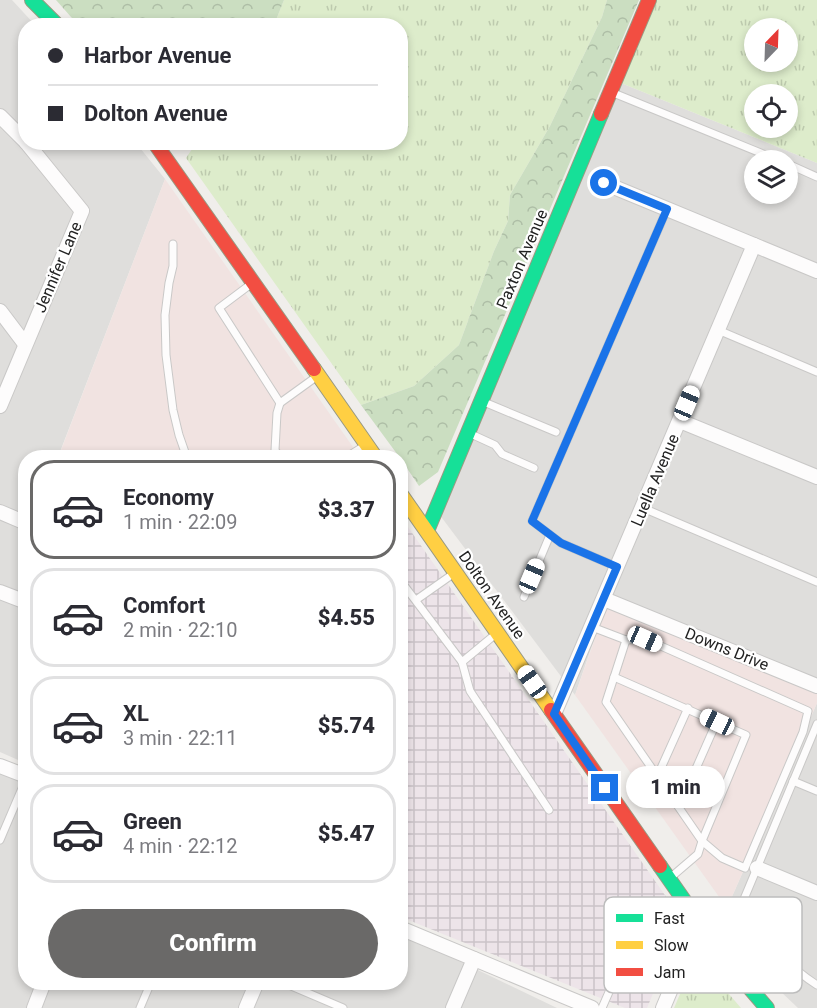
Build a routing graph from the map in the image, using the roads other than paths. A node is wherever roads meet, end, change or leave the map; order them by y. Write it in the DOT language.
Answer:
graph roads {
  1 [pos="32,0"];
  2 [pos="649,0"];
  3 [pos="50,18"];
  4 [pos="610,92"];
  5 [pos="0,116"];
  6 [pos="18,134"];
  7 [pos="32,150"];
  8 [pos="160,150"];
  9 [pos="753,150"];
  10 [pos="798,168"];
  11 [pos="817,177"];
  12 [pos="604,183"];
  13 [pos="667,209"];
  14 [pos="173,244"];
  15 [pos="754,245"];
  16 [pos="817,272"];
  17 [pos="253,282"];
  18 [pos="0,311"];
  19 [pos="718,330"];
  20 [pos="25,344"];
  21 [pos="817,372"];
  22 [pos="318,376"];
  23 [pos="481,401"];
  24 [pos="280,403"];
  25 [pos="0,406"];
  26 [pos="680,421"];
  27 [pos="556,432"];
  28 [pos="468,433"];
  29 [pos="366,444"];
  30 [pos="184,450"];
  31 [pos="275,450"];
  32 [pos="357,450"];
  33 [pos="370,450"];
  34 [pos="534,468"];
  35 [pos="817,477"];
  36 [pos="408,504"];
  37 [pos="643,508"];
  38 [pos="0,512"];
  39 [pos="18,520"];
  40 [pos="427,531"];
  41 [pos="550,535"];
  42 [pos="617,567"];
  43 [pos="456,572"];
  44 [pos="817,582"];
  45 [pos="408,590"];
  46 [pos="0,592"];
  47 [pos="524,597"];
  48 [pos="18,599"];
  49 [pos="604,599"];
  50 [pos="416,600"];
  51 [pos="592,627"];
  52 [pos="497,632"];
  53 [pos="626,640"];
  54 [pos="462,662"];
  55 [pos="614,677"];
  56 [pos="817,686"];
  57 [pos="688,708"];
  58 [pos="554,714"];
  59 [pos="717,722"];
  60 [pos="817,724"];
  61 [pos="0,766"];
  62 [pos="18,774"];
  63 [pos="657,777"];
  64 [pos="794,781"];
  65 [pos="817,790"];
  66 [pos="18,797"];
  67 [pos="679,807"];
  68 [pos="549,810"];
  69 [pos="0,840"];
  70 [pos="702,841"];
  71 [pos="757,868"];
  72 [pos="669,879"];
  73 [pos="817,893"];
  74 [pos="682,897"];
  75 [pos="745,897"];
  76 [pos="408,931"];
  77 [pos="474,959"];
  78 [pos="802,974"];
  79 [pos="817,985"];
  80 [pos="41,990"];
  81 [pos="148,990"];
  82 [pos="254,990"];
  83 [pos="301,990"];
  84 [pos="609,993"];
  85 [pos="669,993"];
  86 [pos="754,993"];
  87 [pos="34,1008"];
  88 [pos="140,1008"];
  89 [pos="246,1008"];
  90 [pos="343,1008"];
  91 [pos="453,1008"];
  92 [pos="592,1008"];
  93 [pos="602,1008"];
  94 [pos="663,1008"];
  95 [pos="767,1008"];
  1 -- 3 [label="street"];
  2 -- 4 [label="street, Paxton Avenue"];
  4 -- 9 [label="lane"];
  4 -- 23 [label="street, Paxton Avenue"];
  5 -- 6 [label="street, Jennifer Lane"];
  7 -- 20 [label="street, Jennifer Lane"];
  8 -- 17 [label="street"];
  10 -- 11 [label="lane"];
  12 -- 13 [label="street"];
  13 -- 15 [label="street"];
  13 -- 41 [label="lane"];
  14 -- 30 [label="lane"];
  15 -- 16 [label="street"];
  15 -- 19 [label="street, Luella Avenue"];
  17 -- 22 [label="street"];
  17 -- 24 [label="lane"];
  18 -- 20 [label="street"];
  19 -- 21 [label="lane"];
  19 -- 26 [label="street, Luella Avenue"];
  20 -- 25 [label="street, Jennifer Lane"];
  22 -- 24 [label="lane"];
  22 -- 29 [label="street"];
  23 -- 27 [label="lane"];
  23 -- 28 [label="street, Paxton Avenue"];
  24 -- 31 [label="lane"];
  26 -- 35 [label="street"];
  26 -- 37 [label="street, Luella Avenue"];
  28 -- 34 [label="lane"];
  28 -- 40 [label="street, Paxton Avenue"];
  29 -- 32 [label="lane"];
  29 -- 33 [label="street"];
  36 -- 40 [label="street, Dolton Avenue"];
  37 -- 42 [label="street, Luella Avenue"];
  37 -- 44 [label="lane"];
  38 -- 39 [label="street"];
  40 -- 43 [label="street, Dolton Avenue"];
  41 -- 42 [label="lane"];
  41 -- 47 [label="lane"];
  42 -- 49 [label="street, Luella Avenue"];
  43 -- 50 [label="lane"];
  43 -- 52 [label="street, Dolton Avenue"];
  45 -- 50 [label="lane"];
  46 -- 48 [label="street"];
  49 -- 51 [label="street, Luella Avenue"];
  49 -- 56 [label="street, Downs Drive"];
  50 -- 54 [label="lane"];
  51 -- 53 [label="lane"];
  51 -- 58 [label="street, Luella Avenue"];
  52 -- 54 [label="lane"];
  52 -- 58 [label="street, Dolton Avenue"];
  53 -- 55 [label="lane"];
  53 -- 70 [label="lane"];
  54 -- 68 [label="lane"];
  55 -- 57 [label="lane"];
  55 -- 63 [label="lane"];
  57 -- 59 [label="lane"];
  57 -- 63 [label="lane"];
  58 -- 72 [label="street, Dolton Avenue"];
  59 -- 67 [label="lane"];
  59 -- 70 [label="lane"];
  60 -- 64 [label="lane"];
  61 -- 62 [label="street"];
  63 -- 67 [label="lane"];
  64 -- 65 [label="lane"];
  64 -- 71 [label="lane"];
  66 -- 69 [label="lane"];
  67 -- 70 [label="lane"];
  70 -- 72 [label="lane"];
  71 -- 73 [label="street"];
  71 -- 75 [label="lane"];
  72 -- 74 [label="street, Dolton Avenue"];
  76 -- 77 [label="street"];
  77 -- 91 [label="street"];
  77 -- 92 [label="street"];
  78 -- 79 [label="lane"];
  80 -- 87 [label="street"];
  81 -- 88 [label="lane"];
  82 -- 89 [label="street"];
  83 -- 90 [label="lane"];
  84 -- 93 [label="lane"];
  85 -- 94 [label="street"];
  86 -- 95 [label="street, Dolton Avenue"];
}
